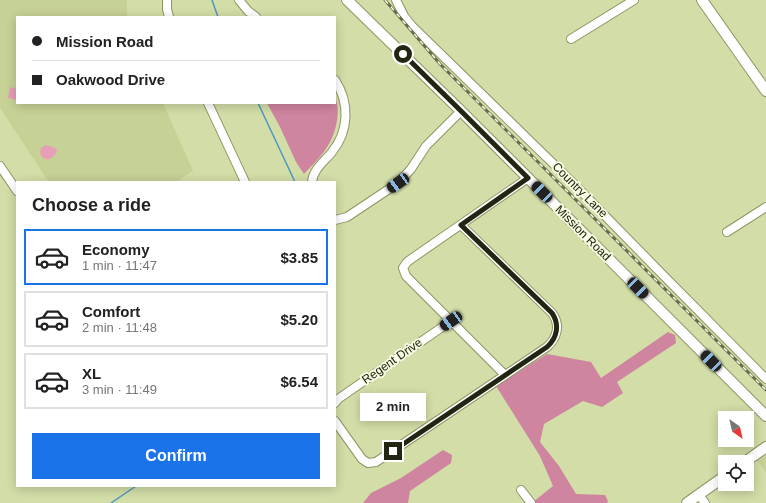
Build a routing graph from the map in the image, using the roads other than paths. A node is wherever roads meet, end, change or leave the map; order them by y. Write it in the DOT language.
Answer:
graph roads {
  1 [pos="167,0"];
  2 [pos="239,0"];
  3 [pos="346,0"];
  4 [pos="396,0"];
  5 [pos="634,0"];
  6 [pos="702,0"];
  7 [pos="169,16"];
  8 [pos="255,16"];
  9 [pos="571,39"];
  10 [pos="336,82"];
  11 [pos="766,91"];
  12 [pos="208,104"];
  13 [pos="461,111"];
  14 [pos="0,166"];
  15 [pos="528,178"];
  16 [pos="243,181"];
  17 [pos="312,181"];
  18 [pos="16,190"];
  19 [pos="766,207"];
  20 [pos="336,220"];
  21 [pos="461,225"];
  22 [pos="727,232"];
  23 [pos="451,321"];
  24 [pos="505,375"];
  25 [pos="766,379"];
  26 [pos="336,402"];
  27 [pos="766,416"];
  28 [pos="336,422"];
  29 [pos="766,447"];
  30 [pos="754,456"];
  31 [pos="718,483"];
  32 [pos="522,490"];
  33 [pos="702,499"];
  34 [pos="531,503"];
  35 [pos="687,503"];
  1 -- 7 [label="street"];
  2 -- 8 [label="street"];
  3 -- 13 [label="main road, Mission Road"];
  4 -- 25 [label="street, Country Lane"];
  5 -- 9 [label="street"];
  6 -- 11 [label="main road"];
  10 -- 17 [label="street"];
  12 -- 16 [label="street"];
  13 -- 15 [label="main road, Mission Road"];
  13 -- 20 [label="street"];
  14 -- 18 [label="street"];
  15 -- 21 [label="street"];
  15 -- 27 [label="main road, Mission Road"];
  19 -- 22 [label="street"];
  21 -- 23 [label="street"];
  21 -- 24 [label="street"];
  23 -- 24 [label="street"];
  23 -- 26 [label="street, Regent Drive"];
  24 -- 28 [label="street"];
  29 -- 30 [label="main road"];
  31 -- 33 [label="main road"];
  32 -- 34 [label="street"];
  33 -- 35 [label="main road"];
}
